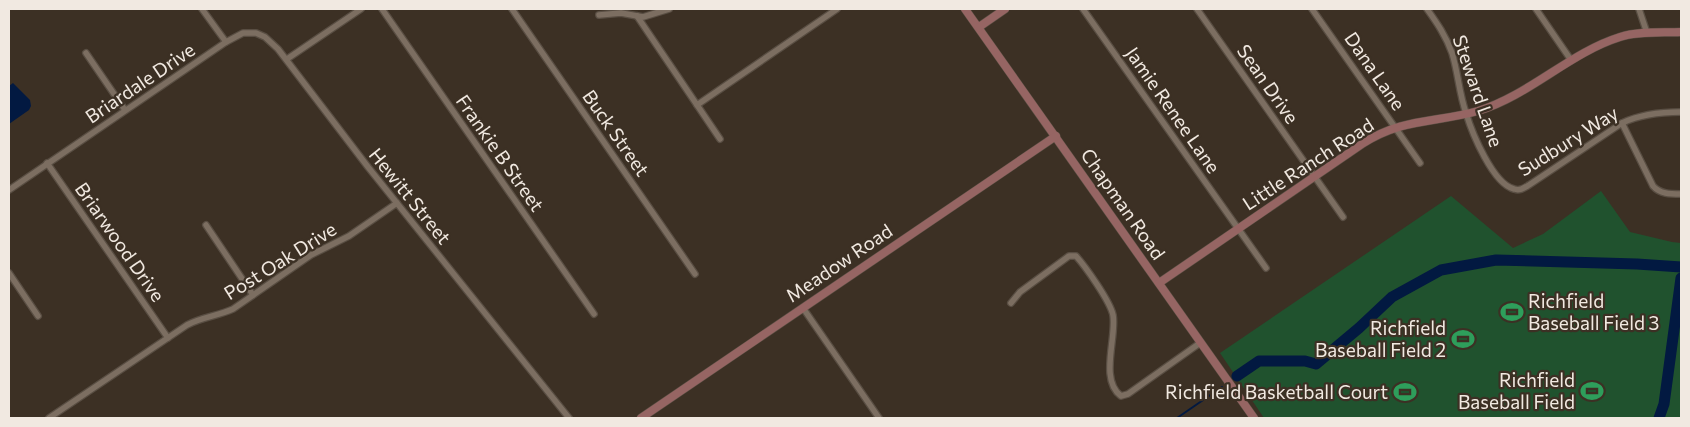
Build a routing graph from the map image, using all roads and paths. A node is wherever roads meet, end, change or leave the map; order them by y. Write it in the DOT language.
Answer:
graph roads {
  1 [pos="202,9"];
  2 [pos="361,9"];
  3 [pos="382,9"];
  4 [pos="512,9"];
  5 [pos="669,9"];
  6 [pos="837,9"];
  7 [pos="965,9"];
  8 [pos="1005,9"];
  9 [pos="1083,9"];
  10 [pos="1197,9"];
  11 [pos="1312,9"];
  12 [pos="1427,9"];
  13 [pos="1536,9"];
  14 [pos="1639,9"];
  15 [pos="599,15"];
  16 [pos="637,16"];
  17 [pos="979,27"];
  18 [pos="1681,32"];
  19 [pos="1647,33"];
  20 [pos="226,42"];
  21 [pos="86,53"];
  22 [pos="287,59"];
  23 [pos="1571,60"];
  24 [pos="697,105"];
  25 [pos="126,110"];
  26 [pos="1681,112"];
  27 [pos="1466,113"];
  28 [pos="1622,123"];
  29 [pos="1396,127"];
  30 [pos="1056,136"];
  31 [pos="720,140"];
  32 [pos="47,163"];
  33 [pos="1420,163"];
  34 [pos="1314,177"];
  35 [pos="1502,183"];
  36 [pos="9,190"];
  37 [pos="1681,194"];
  38 [pos="397,203"];
  39 [pos="1343,217"];
  40 [pos="206,225"];
  41 [pos="1238,229"];
  42 [pos="1266,268"];
  43 [pos="9,273"];
  44 [pos="695,274"];
  45 [pos="1159,283"];
  46 [pos="253,295"];
  47 [pos="1011,303"];
  48 [pos="802,308"];
  49 [pos="594,314"];
  50 [pos="38,316"];
  51 [pos="168,338"];
  52 [pos="1200,343"];
  53 [pos="48,418"];
  54 [pos="569,418"];
  55 [pos="641,418"];
  56 [pos="879,418"];
  57 [pos="1254,418"];
  1 -- 20 [label="street"];
  2 -- 22 [label="street"];
  3 -- 49 [label="street, Frankie B Street"];
  4 -- 44 [label="street, Buck Street"];
  5 -- 16 [label="street"];
  6 -- 24 [label="street"];
  7 -- 17 [label="street, Chapman Road"];
  8 -- 17 [label="street"];
  9 -- 41 [label="street, Jamie Renee Lane"];
  10 -- 34 [label="street, Sean Drive"];
  11 -- 29 [label="street, Dana Lane"];
  12 -- 27 [label="street, Steward Lane"];
  13 -- 23 [label="street"];
  14 -- 19 [label="street"];
  15 -- 16 [label="street"];
  16 -- 24 [label="street"];
  17 -- 30 [label="street, Chapman Road"];
  18 -- 19 [label="street, Little Ranch Road"];
  19 -- 23 [label="street, Little Ranch Road"];
  20 -- 22 [label="street, Briardale Drive"];
  20 -- 25 [label="street, Briardale Drive"];
  21 -- 25 [label="street"];
  22 -- 38 [label="street, Hewitt Street"];
  23 -- 27 [label="street, Little Ranch Road"];
  24 -- 31 [label="street"];
  25 -- 32 [label="street, Briardale Drive"];
  26 -- 28 [label="street, Sudbury Way"];
  27 -- 29 [label="street, Little Ranch Road"];
  27 -- 35 [label="street, Steward Lane"];
  28 -- 35 [label="street, Sudbury Way"];
  28 -- 37 [label="street"];
  29 -- 33 [label="street, Dana Lane"];
  29 -- 34 [label="street, Little Ranch Road"];
  30 -- 45 [label="street, Chapman Road"];
  30 -- 48 [label="street, Meadow Road"];
  32 -- 36 [label="street, Briardale Drive"];
  32 -- 51 [label="street, Briarwood Drive"];
  34 -- 39 [label="street, Sean Drive"];
  34 -- 41 [label="street, Little Ranch Road"];
  38 -- 46 [label="street, Post Oak Drive"];
  38 -- 54 [label="street, Hewitt Street"];
  40 -- 46 [label="street"];
  41 -- 42 [label="street, Jamie Renee Lane"];
  41 -- 45 [label="street, Little Ranch Road"];
  43 -- 50 [label="street"];
  45 -- 52 [label="street, Chapman Road"];
  46 -- 51 [label="street, Post Oak Drive"];
  47 -- 52 [label="street"];
  48 -- 55 [label="street, Meadow Road"];
  48 -- 56 [label="street"];
  51 -- 53 [label="street, Post Oak Drive"];
  52 -- 57 [label="street, Chapman Road"];
}
